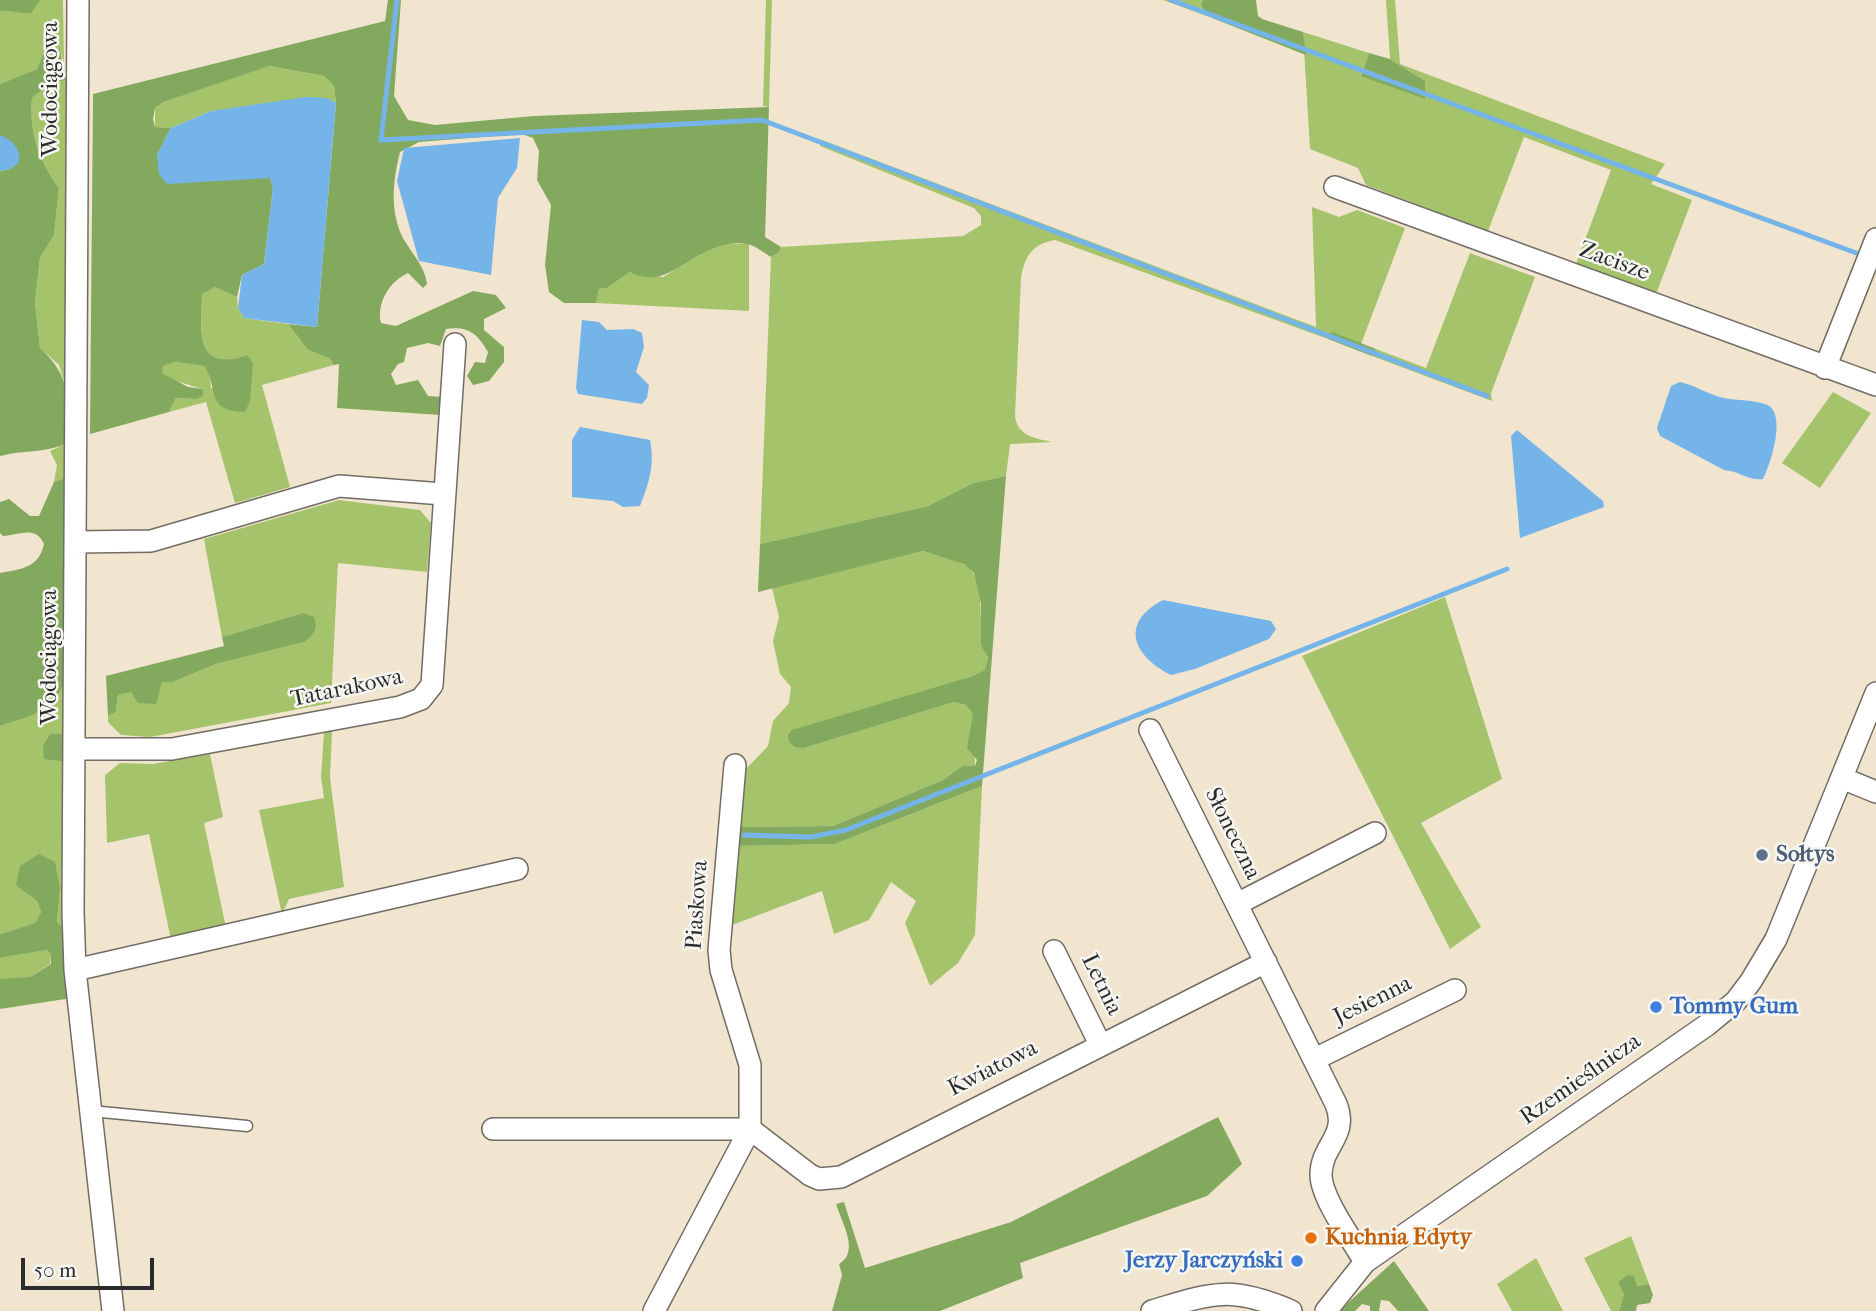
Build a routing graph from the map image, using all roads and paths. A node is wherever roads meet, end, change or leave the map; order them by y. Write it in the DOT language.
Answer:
graph roads {
  1 [pos="78,0"];
  2 [pos="1335,187"];
  3 [pos="1876,239"];
  4 [pos="455,344"];
  5 [pos="1825,368"];
  6 [pos="1876,385"];
  7 [pos="443,494"];
  8 [pos="75,542"];
  9 [pos="1876,693"];
  10 [pos="1150,730"];
  11 [pos="77,749"];
  12 [pos="735,765"];
  13 [pos="1842,778"];
  14 [pos="1876,792"];
  15 [pos="1375,833"];
  16 [pos="517,869"];
  17 [pos="1237,904"];
  18 [pos="1054,951"];
  19 [pos="1266,962"];
  20 [pos="75,970"];
  21 [pos="1455,990"];
  22 [pos="1100,1044"];
  23 [pos="1315,1059"];
  24 [pos="91,1111"];
  25 [pos="247,1126"];
  26 [pos="493,1129"];
  27 [pos="750,1129"];
  28 [pos="1365,1262"];
  29 [pos="113,1311"];
  30 [pos="654,1311"];
  31 [pos="1152,1311"];
  32 [pos="1291,1311"];
  33 [pos="1326,1311"];
  1 -- 8 [label="street, Wodociągowa"];
  2 -- 5 [label="street, Zacisze"];
  3 -- 5 [label="street"];
  4 -- 7 [label="street, Tatarakowa"];
  5 -- 6 [label="street, Zacisze"];
  7 -- 8 [label="street"];
  7 -- 11 [label="street, Tatarakowa"];
  8 -- 11 [label="street, Wodociągowa"];
  9 -- 13 [label="street, Rzemieślnicza"];
  10 -- 17 [label="street, Słoneczna"];
  11 -- 20 [label="street, Wodociągowa"];
  12 -- 27 [label="street, Piaskowa"];
  13 -- 14 [label="street"];
  13 -- 28 [label="street, Rzemieślnicza"];
  15 -- 17 [label="street"];
  16 -- 20 [label="street"];
  17 -- 19 [label="street, Słoneczna"];
  18 -- 22 [label="street, Letnia"];
  19 -- 22 [label="street, Kwiatowa"];
  19 -- 23 [label="street, Słoneczna"];
  20 -- 24 [label="street, Wodociągowa"];
  21 -- 23 [label="street, Jesienna"];
  22 -- 27 [label="street, Kwiatowa"];
  23 -- 28 [label="street, Słoneczna"];
  24 -- 25 [label="lane"];
  24 -- 29 [label="street, Wodociągowa"];
  26 -- 27 [label="street"];
  27 -- 30 [label="street, Piaskowa"];
  28 -- 33 [label="street, Rzemieślnicza"];
  31 -- 32 [label="street"];
}
